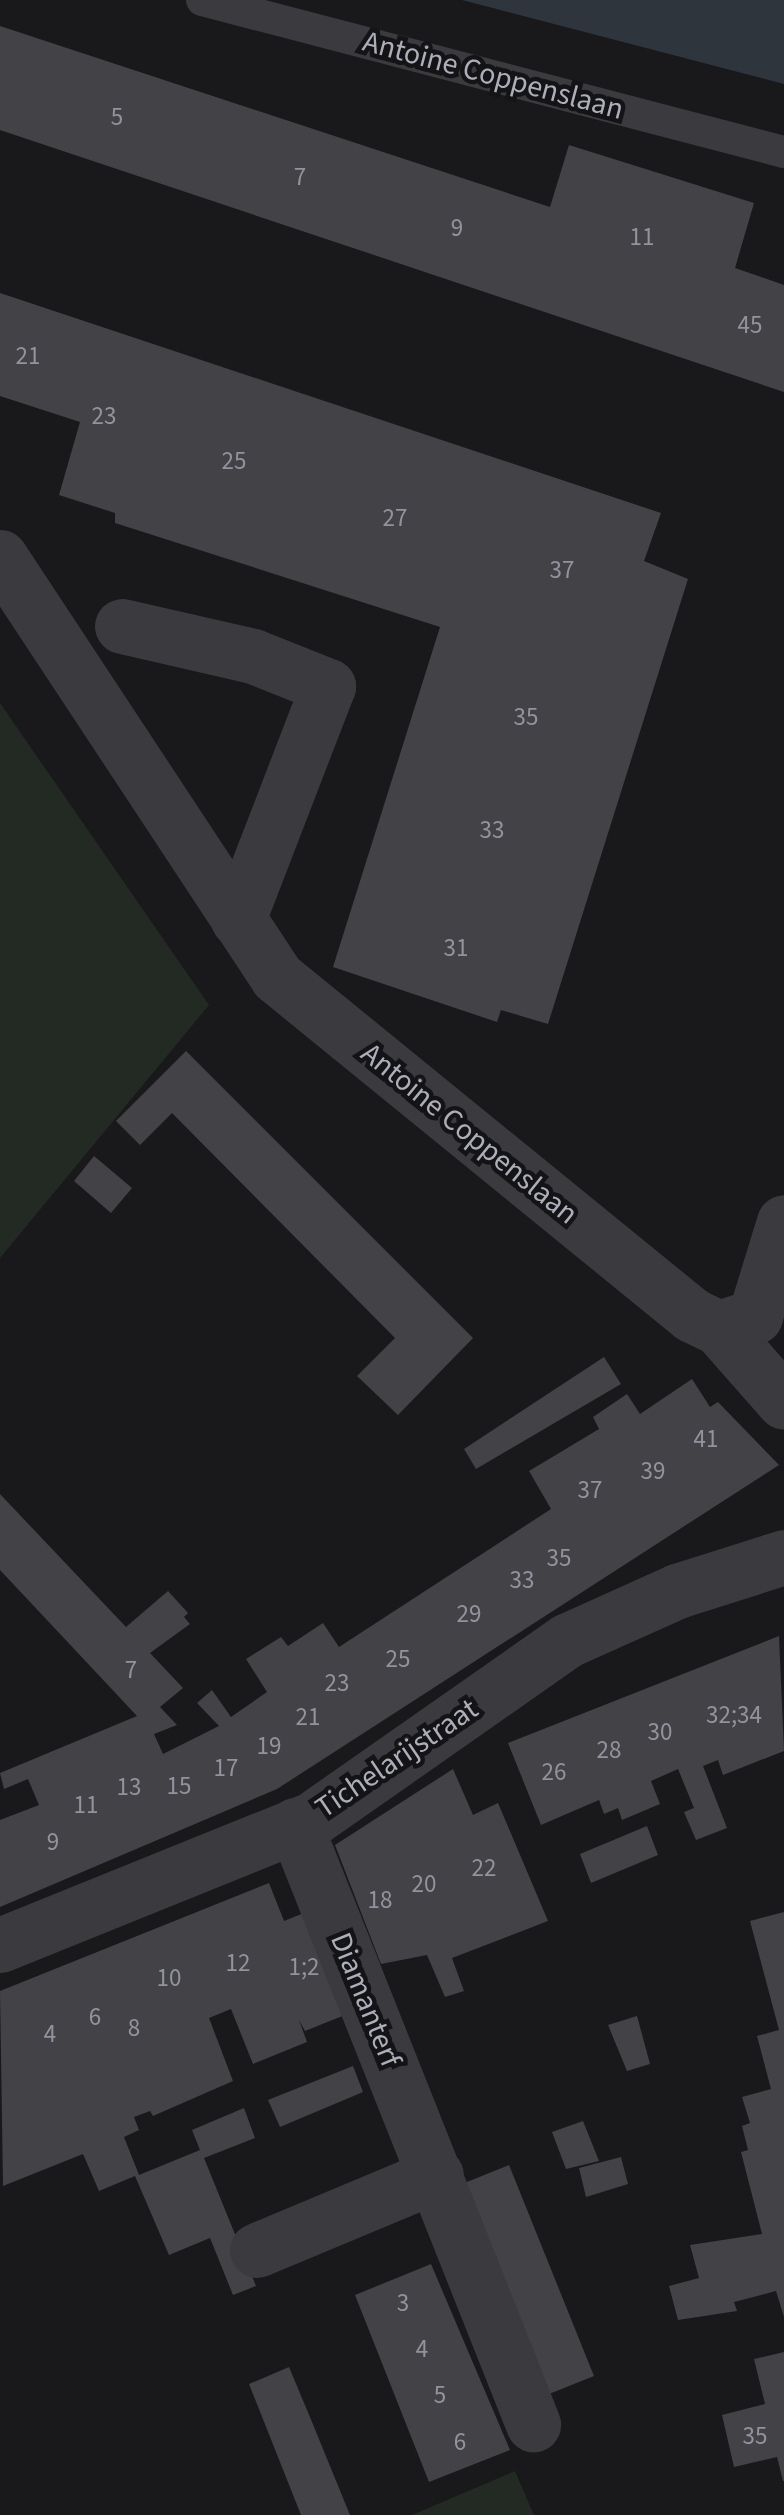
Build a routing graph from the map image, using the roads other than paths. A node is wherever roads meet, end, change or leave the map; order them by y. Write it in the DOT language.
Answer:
graph roads {
  1 [pos="202,0"];
  2 [pos="784,152"];
  3 [pos="0,556"];
  4 [pos="122,626"];
  5 [pos="238,920"];
  6 [pos="784,1222"];
  7 [pos="719,1328"];
  8 [pos="784,1402"];
  9 [pos="784,1556"];
  10 [pos="295,1825"];
  11 [pos="0,1945"];
  12 [pos="436,2175"];
  13 [pos="258,2250"];
  14 [pos="534,2424"];
  1 -- 2 [label="lane, Antoine Coppenslaan"];
  3 -- 5 [label="street, Antoine Coppenslaan"];
  4 -- 5 [label="street"];
  5 -- 7 [label="street, Antoine Coppenslaan"];
  6 -- 7 [label="street"];
  7 -- 8 [label="street, Antoine Coppenslaan"];
  9 -- 10 [label="street, Tichelarijstraat"];
  10 -- 11 [label="street, Tichelarijstraat"];
  10 -- 12 [label="street, Diamanterf"];
  12 -- 13 [label="street"];
  12 -- 14 [label="street, Diamanterf"];
}
